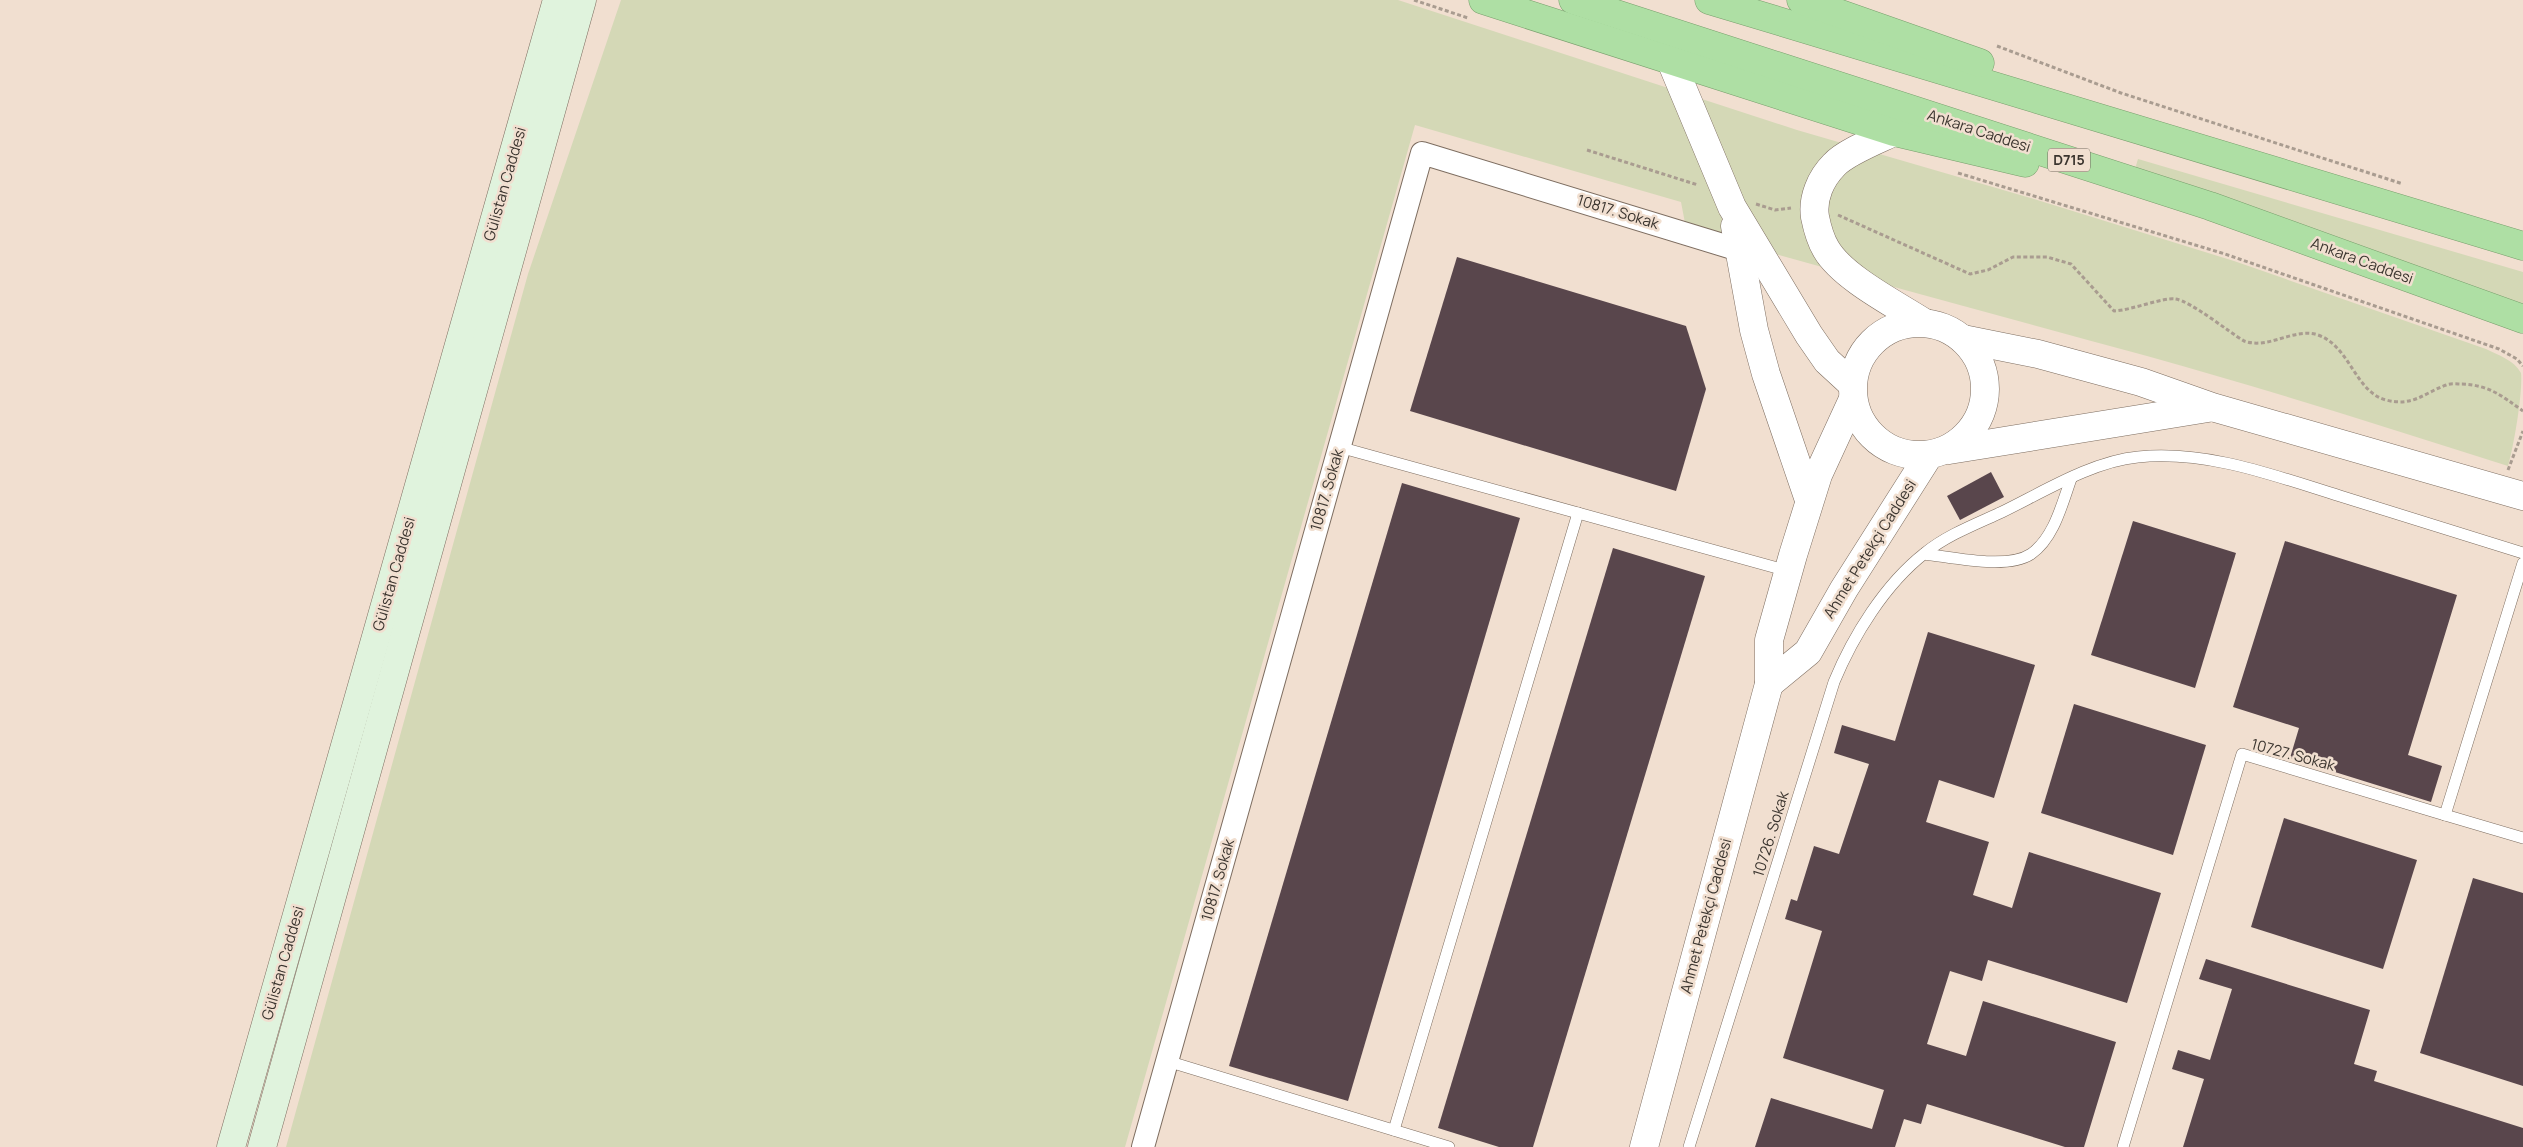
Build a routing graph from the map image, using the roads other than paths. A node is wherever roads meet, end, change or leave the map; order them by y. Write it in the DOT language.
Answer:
graph roads {
  1 [pos="557,0"];
  2 [pos="582,0"];
  3 [pos="1573,0"];
  4 [pos="1709,0"];
  5 [pos="1801,0"];
  6 [pos="1476,9"];
  7 [pos="1672,61"];
  8 [pos="1894,132"];
  9 [pos="2316,182"];
  10 [pos="1729,200"];
  11 [pos="2210,206"];
  12 [pos="2523,246"];
  13 [pos="1739,250"];
  14 [pos="2523,319"];
  15 [pos="1923,322"];
  16 [pos="1963,339"];
  17 [pos="1853,392"];
  18 [pos="2212,407"];
  19 [pos="1339,447"];
  20 [pos="1937,453"];
  21 [pos="2071,479"];
  22 [pos="2511,493"];
  23 [pos="1810,500"];
  24 [pos="1578,513"];
  25 [pos="2523,552"];
  26 [pos="1924,554"];
  27 [pos="2523,562"];
  28 [pos="1789,571"];
  29 [pos="1769,684"];
  30 [pos="2446,815"];
  31 [pos="2523,838"];
  32 [pos="1167,1062"];
  33 [pos="1394,1130"];
  34 [pos="231,1147"];
  35 [pos="262,1147"];
  36 [pos="1143,1147"];
  37 [pos="1449,1147"];
  38 [pos="1644,1147"];
  39 [pos="1689,1147"];
  40 [pos="2123,1147"];
  1 -- 34 [label="main road, Gülistan Caddesi"];
  2 -- 35 [label="main road, Gülistan Caddesi"];
  3 -- 11 [label="highway, Ankara Caddesi / D715"];
  4 -- 9 [label="highway"];
  5 -- 9 [label="highway"];
  6 -- 7 [label="highway"];
  7 -- 8 [label="highway"];
  7 -- 10 [label="street"];
  8 -- 11 [label="highway"];
  8 -- 15 [label="street"];
  9 -- 12 [label="highway"];
  10 -- 13 [label="street"];
  10 -- 17 [label="street"];
  11 -- 14 [label="highway, Ankara Caddesi / D715"];
  13 -- 19 [label="street, 10817. Sokak"];
  13 -- 23 [label="street"];
  15 -- 16 [label="street"];
  15 -- 17 [label="street"];
  16 -- 18 [label="street"];
  16 -- 20 [label="street"];
  17 -- 20 [label="street"];
  17 -- 23 [label="street, Ahmet Petekçi Caddesi"];
  18 -- 20 [label="street"];
  18 -- 22 [label="street"];
  19 -- 24 [label="lane"];
  19 -- 32 [label="street, 10817. Sokak"];
  20 -- 29 [label="street, Ahmet Petekçi Caddesi"];
  21 -- 25 [label="lane, 10726. Sokak"];
  21 -- 26 [label="lane, 10726. Sokak"];
  21 -- 26 [label="lane"];
  23 -- 28 [label="street, Ahmet Petekçi Caddesi"];
  24 -- 28 [label="lane"];
  24 -- 33 [label="lane"];
  26 -- 39 [label="lane, 10726. Sokak"];
  27 -- 30 [label="lane"];
  28 -- 29 [label="street, Ahmet Petekçi Caddesi"];
  29 -- 38 [label="street, Ahmet Petekçi Caddesi"];
  30 -- 31 [label="lane"];
  30 -- 40 [label="lane, 10727. Sokak"];
  32 -- 33 [label="lane"];
  32 -- 36 [label="street, 10817. Sokak"];
  33 -- 37 [label="lane"];
}
